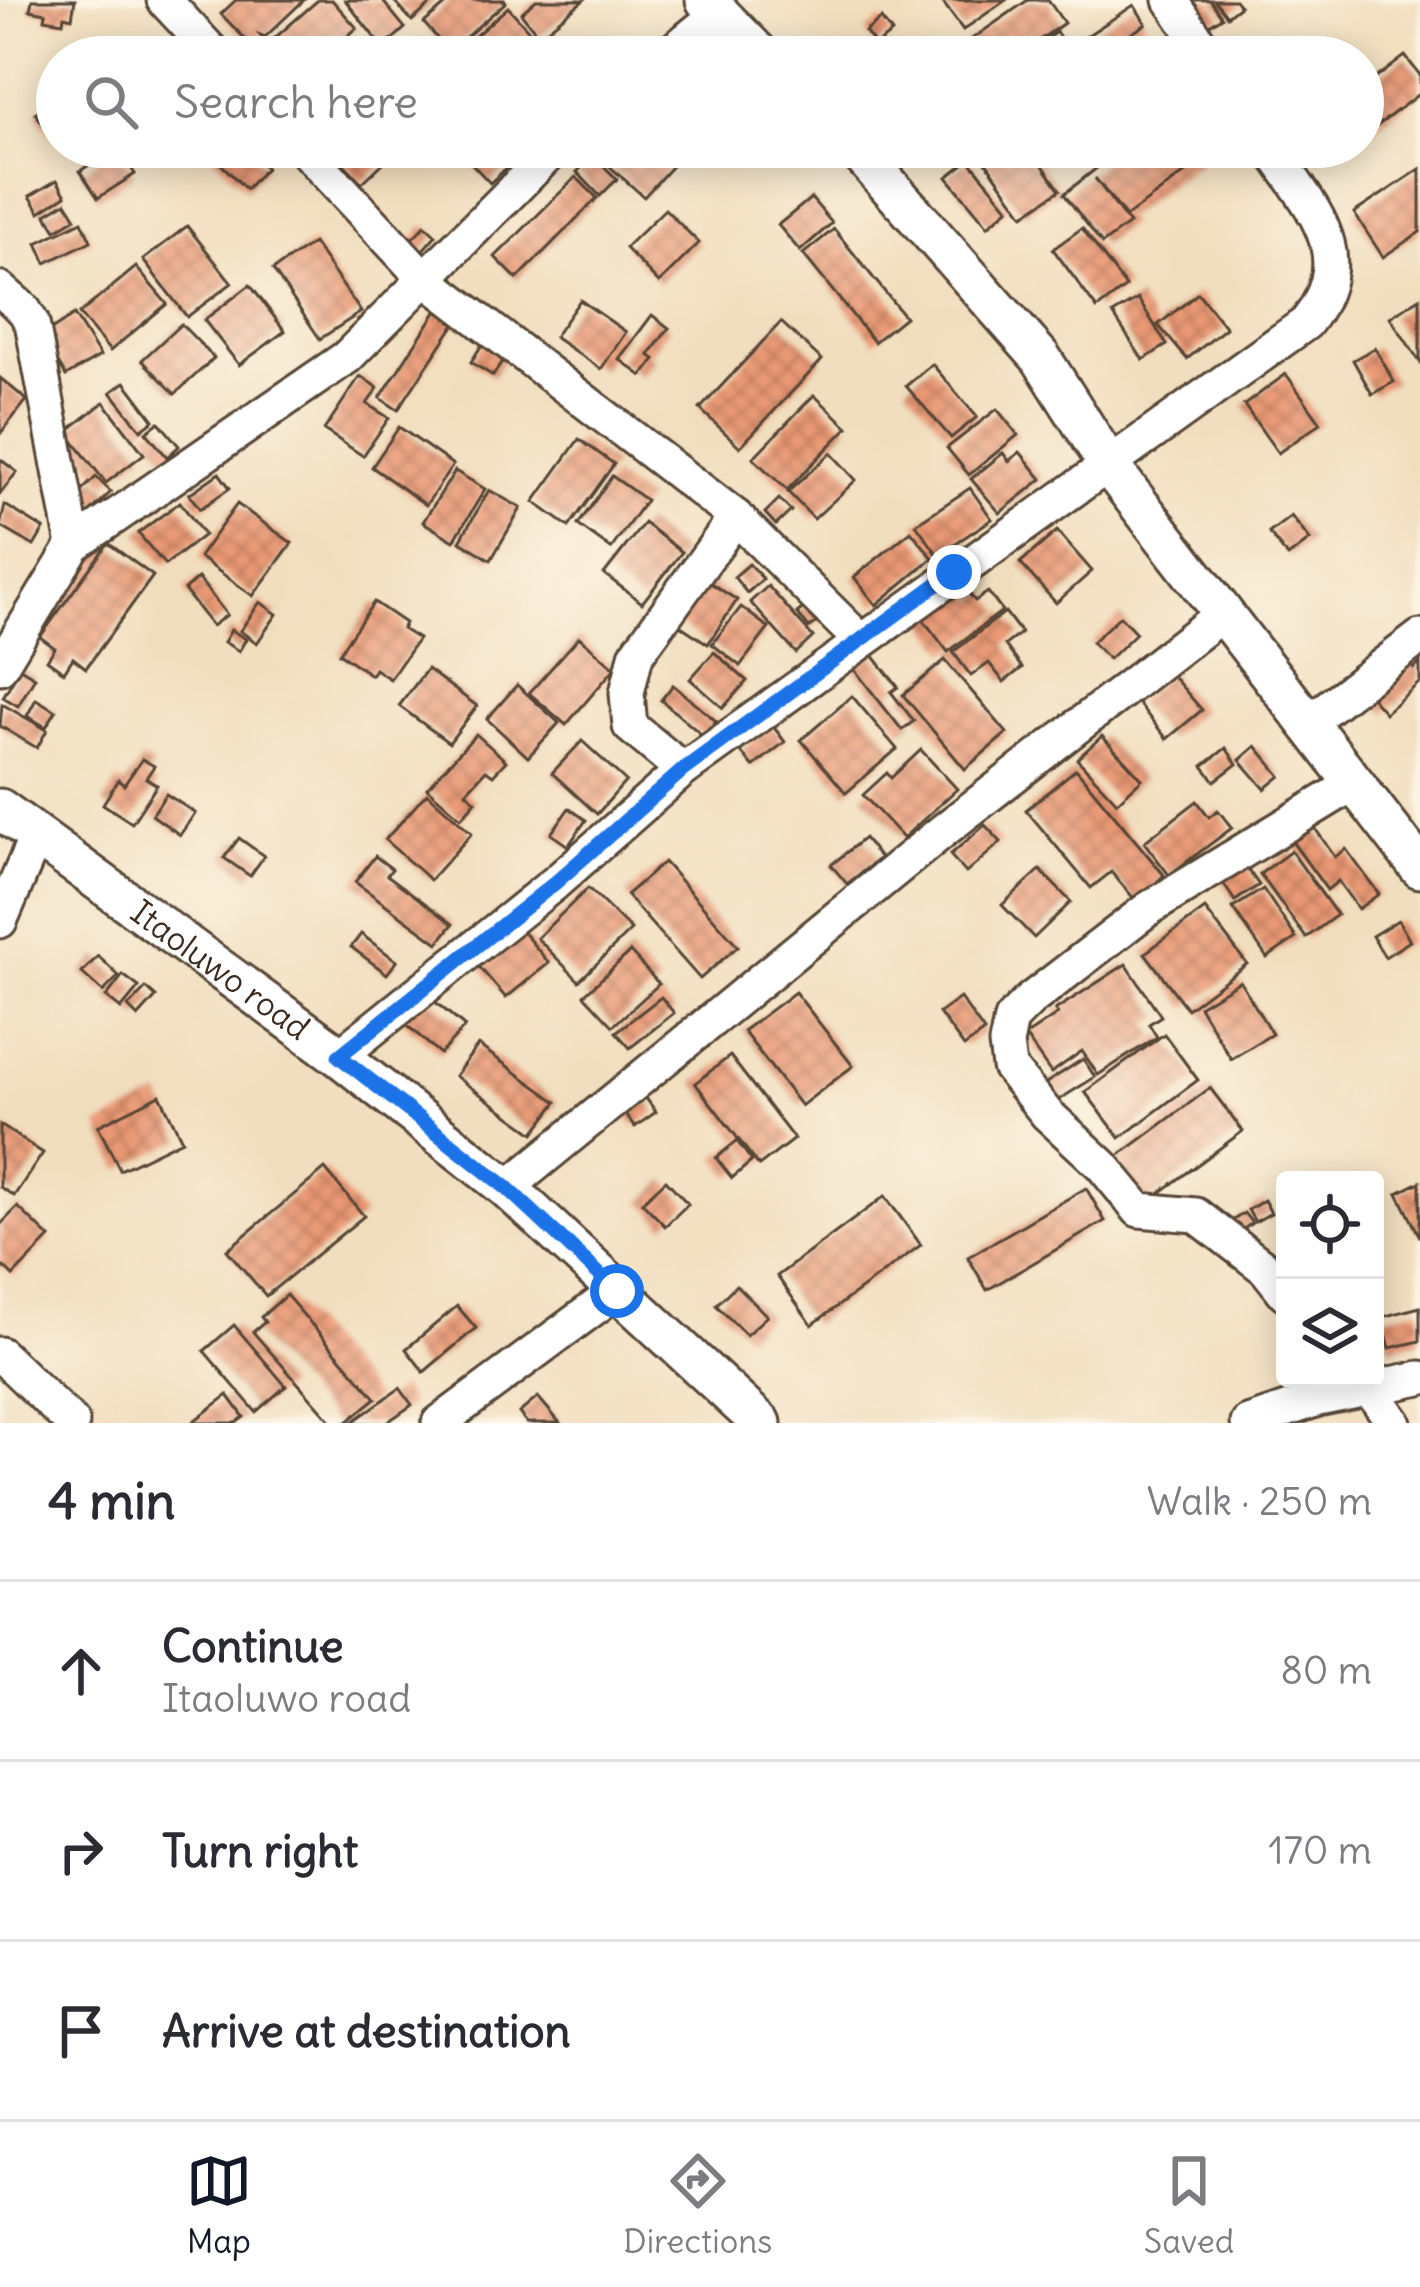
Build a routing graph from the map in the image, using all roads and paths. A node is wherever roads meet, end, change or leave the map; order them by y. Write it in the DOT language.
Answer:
graph roads {
  1 [pos="164,0"];
  2 [pos="1171,0"];
  3 [pos="712,7"];
  4 [pos="197,36"];
  5 [pos="685,36"];
  6 [pos="741,36"];
  7 [pos="1195,36"];
  8 [pos="322,168"];
  9 [pos="535,168"];
  10 [pos="874,168"];
  11 [pos="1284,168"];
  12 [pos="424,278"];
  13 [pos="0,289"];
  14 [pos="1110,467"];
  15 [pos="736,518"];
  16 [pos="74,545"];
  17 [pos="1221,615"];
  18 [pos="1420,638"];
  19 [pos="862,641"];
  20 [pos="0,667"];
  21 [pos="1310,722"];
  22 [pos="683,770"];
  23 [pos="1352,784"];
  24 [pos="0,809"];
  25 [pos="36,837"];
  26 [pos="1420,868"];
  27 [pos="0,921"];
  28 [pos="339,1056"];
  29 [pos="507,1188"];
  30 [pos="1276,1281"];
  31 [pos="617,1291"];
  32 [pos="0,1354"];
  33 [pos="1420,1378"];
  34 [pos="1315,1389"];
  35 [pos="1371,1391"];
  36 [pos="72,1423"];
  37 [pos="439,1423"];
  38 [pos="760,1423"];
  39 [pos="1248,1423"];
  40 [pos="1394,1423"];
  1 -- 4 [label="street"];
  2 -- 7 [label="street"];
  3 -- 5 [label="street"];
  3 -- 6 [label="street"];
  8 -- 12 [label="street"];
  9 -- 12 [label="street"];
  10 -- 14 [label="street"];
  11 -- 14 [label="street"];
  12 -- 15 [label="street"];
  12 -- 16 [label="street"];
  13 -- 16 [label="street"];
  14 -- 17 [label="street"];
  14 -- 19 [label="street"];
  15 -- 19 [label="street"];
  15 -- 22 [label="street"];
  16 -- 20 [label="street"];
  17 -- 21 [label="street"];
  17 -- 29 [label="street"];
  18 -- 21 [label="street"];
  19 -- 22 [label="street"];
  21 -- 23 [label="street"];
  22 -- 28 [label="street"];
  23 -- 26 [label="street"];
  23 -- 30 [label="street"];
  24 -- 25 [label="street, Itaoluwo road"];
  25 -- 27 [label="street"];
  25 -- 28 [label="street, Itaoluwo road"];
  28 -- 29 [label="street, Itaoluwo road"];
  29 -- 31 [label="street, Itaoluwo road"];
  31 -- 37 [label="street"];
  31 -- 38 [label="street, Itaoluwo road"];
  32 -- 36 [label="street"];
  33 -- 35 [label="street"];
  34 -- 35 [label="street"];
  34 -- 39 [label="street"];
  35 -- 40 [label="street"];
}
